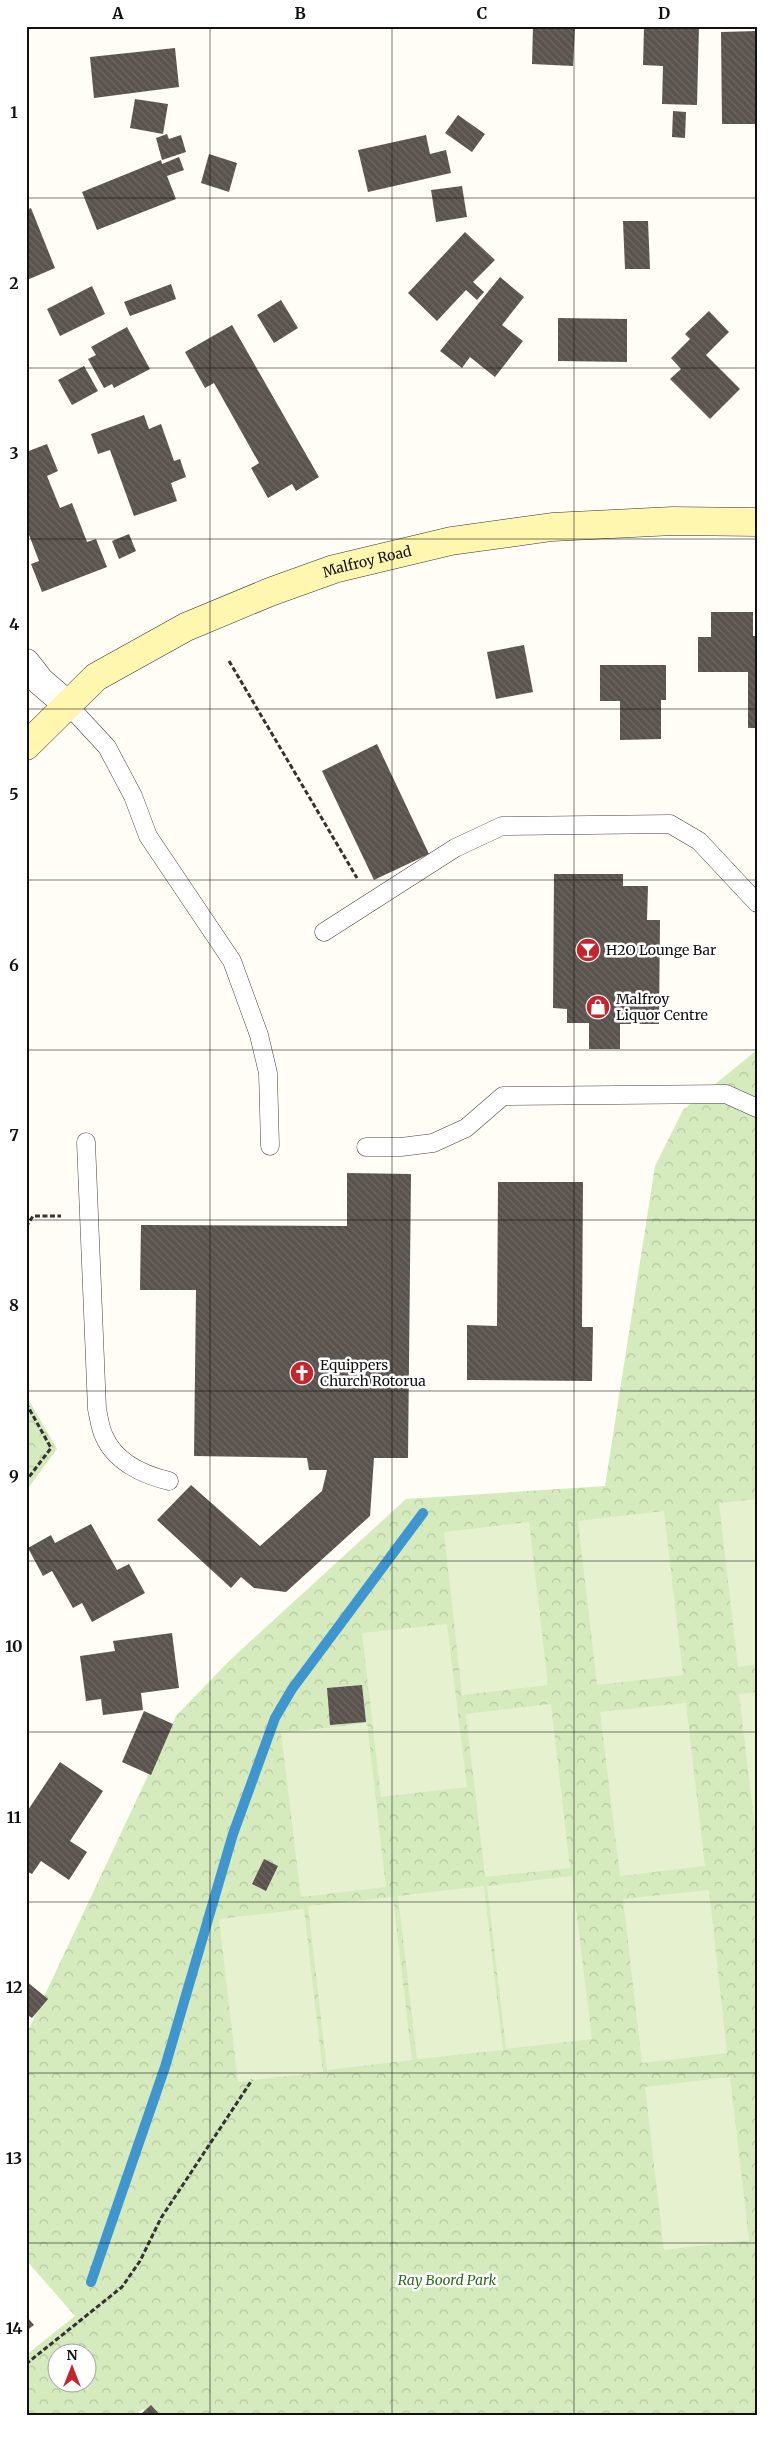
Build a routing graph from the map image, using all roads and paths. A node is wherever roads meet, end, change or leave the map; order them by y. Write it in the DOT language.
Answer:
graph roads {
  1 [pos="757,522"];
  2 [pos="229,661"];
  3 [pos="26,663"];
  4 [pos="69,706"];
  5 [pos="26,746"];
  6 [pos="359,881"];
  7 [pos="757,903"];
  8 [pos="324,932"];
  9 [pos="757,1108"];
  10 [pos="86,1142"];
  11 [pos="270,1146"];
  12 [pos="366,1147"];
  13 [pos="89,1216"];
  14 [pos="26,1228"];
  15 [pos="26,1404"];
  16 [pos="26,1481"];
  17 [pos="169,1481"];
  18 [pos="252,2080"];
  19 [pos="26,2364"];
  1 -- 4 [label="main road, Malfroy Road"];
  2 -- 6 [label="path"];
  3 -- 4 [label="street"];
  4 -- 5 [label="main road, Malfroy Road"];
  4 -- 11 [label="lane"];
  7 -- 8 [label="lane"];
  9 -- 12 [label="lane"];
  10 -- 13 [label="lane"];
  13 -- 14 [label="path"];
  13 -- 17 [label="lane"];
  15 -- 16 [label="path"];
  18 -- 19 [label="path"];
}
